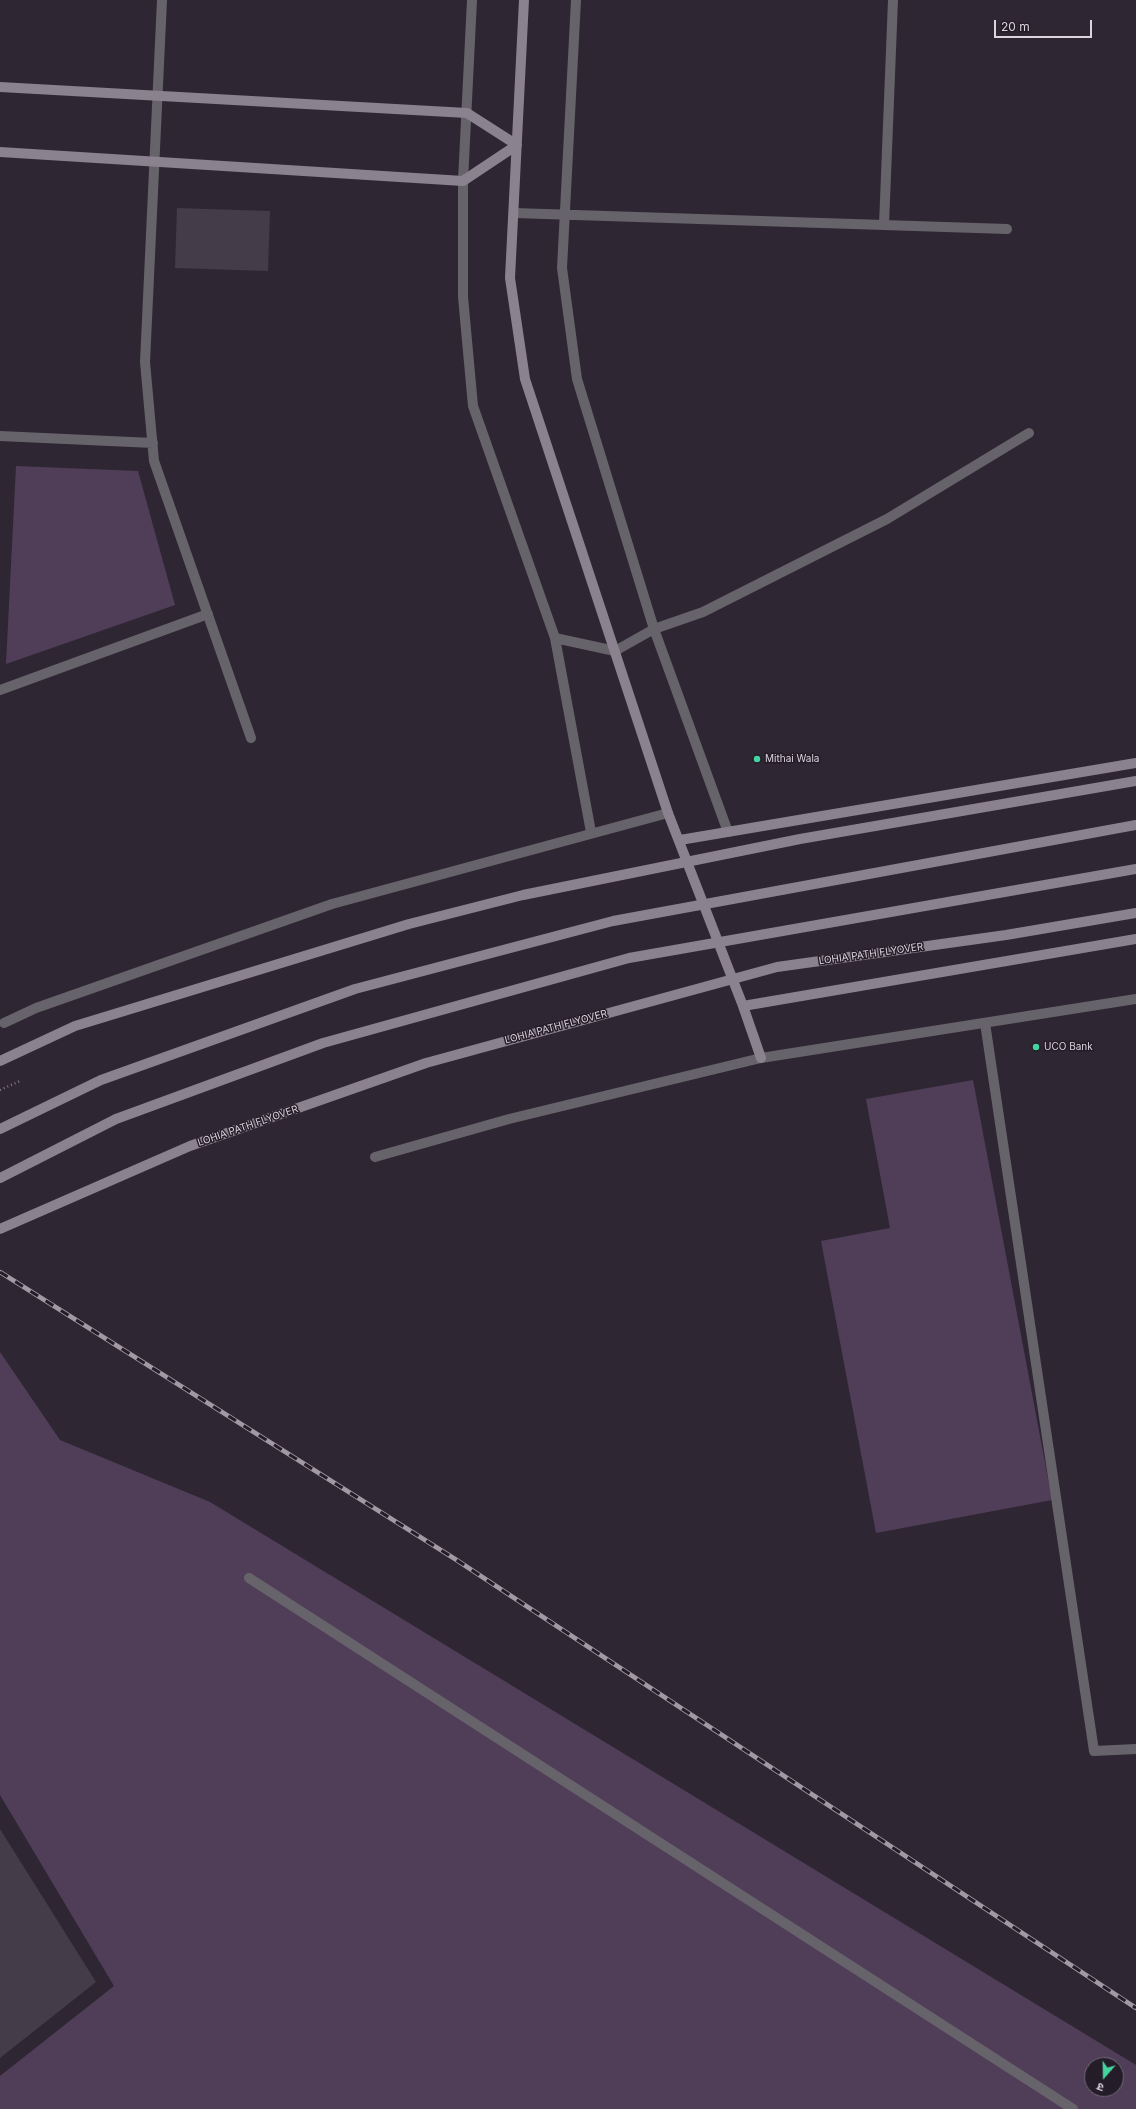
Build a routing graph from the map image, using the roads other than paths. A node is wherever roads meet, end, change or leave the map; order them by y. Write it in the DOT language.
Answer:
graph roads {
  1 [pos="162,0"];
  2 [pos="472,0"];
  3 [pos="524,0"];
  4 [pos="576,0"];
  5 [pos="893,0"];
  6 [pos="0,87"];
  7 [pos="157,96"];
  8 [pos="467,113"];
  9 [pos="517,145"];
  10 [pos="0,152"];
  11 [pos="153,161"];
  12 [pos="463,181"];
  13 [pos="514,213"];
  14 [pos="565,215"];
  15 [pos="884,225"];
  16 [pos="1007,228"];
  17 [pos="1029,433"];
  18 [pos="0,436"];
  19 [pos="152,443"];
  20 [pos="208,614"];
  21 [pos="654,629"];
  22 [pos="555,638"];
  23 [pos="615,651"];
  24 [pos="0,690"];
  25 [pos="251,738"];
  26 [pos="1136,763"];
  27 [pos="1136,781"];
  28 [pos="668,813"];
  29 [pos="1136,825"];
  30 [pos="591,832"];
  31 [pos="728,832"];
  32 [pos="680,840"];
  33 [pos="1136,869"];
  34 [pos="1136,913"];
  35 [pos="1136,938"];
  36 [pos="1136,999"];
  37 [pos="743,1006"];
  38 [pos="4,1023"];
  39 [pos="985,1023"];
  40 [pos="760,1058"];
  41 [pos="0,1061"];
  42 [pos="0,1129"];
  43 [pos="375,1157"];
  44 [pos="0,1178"];
  45 [pos="0,1229"];
  46 [pos="249,1578"];
  47 [pos="1136,1749"];
  48 [pos="1073,2109"];
  1 -- 7 [label="street"];
  2 -- 8 [label="street"];
  3 -- 9 [label="main road"];
  4 -- 14 [label="street"];
  5 -- 15 [label="street"];
  6 -- 7 [label="main road"];
  7 -- 8 [label="main road"];
  7 -- 11 [label="street"];
  8 -- 9 [label="main road"];
  8 -- 12 [label="street"];
  9 -- 12 [label="main road"];
  9 -- 13 [label="main road"];
  10 -- 11 [label="main road"];
  11 -- 12 [label="main road"];
  11 -- 19 [label="street"];
  12 -- 22 [label="street"];
  13 -- 14 [label="street"];
  13 -- 23 [label="main road"];
  14 -- 15 [label="street"];
  14 -- 21 [label="street"];
  15 -- 16 [label="street"];
  17 -- 21 [label="street"];
  18 -- 19 [label="street"];
  19 -- 20 [label="street"];
  20 -- 24 [label="street"];
  20 -- 25 [label="street"];
  21 -- 23 [label="street"];
  21 -- 31 [label="street"];
  22 -- 23 [label="street"];
  22 -- 30 [label="street"];
  23 -- 28 [label="main road"];
  26 -- 31 [label="main road"];
  27 -- 41 [label="main road, bridge"];
  28 -- 30 [label="street"];
  28 -- 32 [label="main road"];
  29 -- 42 [label="main road, bridge"];
  30 -- 38 [label="street"];
  31 -- 32 [label="main road"];
  32 -- 37 [label="main road"];
  33 -- 44 [label="main road, bridge"];
  34 -- 45 [label="main road, LOHIA PATH FLYOVER, bridge"];
  35 -- 37 [label="main road"];
  36 -- 39 [label="street"];
  37 -- 40 [label="main road"];
  39 -- 40 [label="street"];
  39 -- 47 [label="street"];
  40 -- 43 [label="street"];
  46 -- 48 [label="street"];
}
